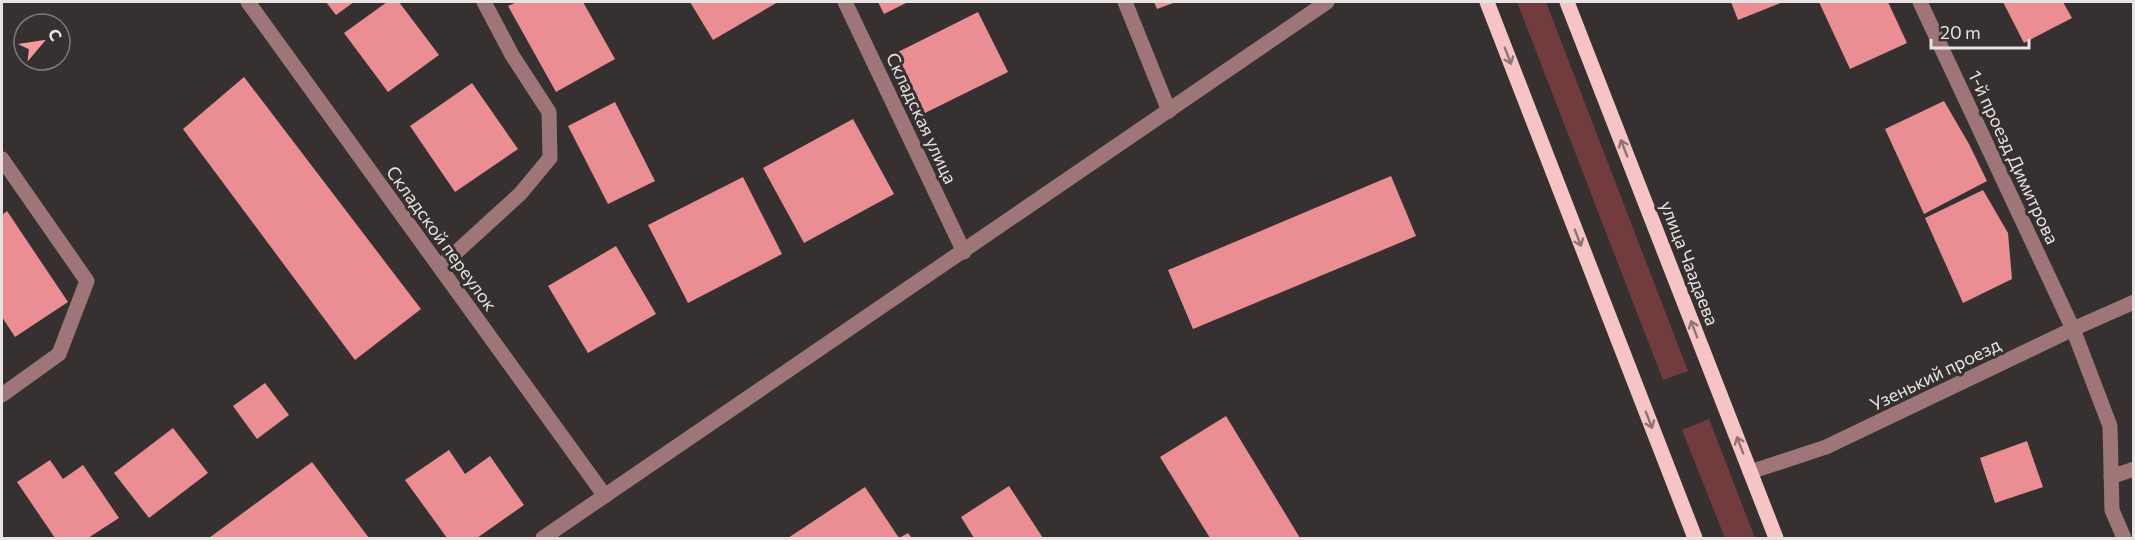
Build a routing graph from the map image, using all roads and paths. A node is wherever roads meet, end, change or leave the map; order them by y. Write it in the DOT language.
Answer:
graph roads {
  1 [pos="248,2"];
  2 [pos="484,2"];
  3 [pos="845,2"];
  4 [pos="1125,2"];
  5 [pos="1327,2"];
  6 [pos="1487,2"];
  7 [pos="1567,2"];
  8 [pos="1920,2"];
  9 [pos="1168,111"];
  10 [pos="2,159"];
  11 [pos="964,252"];
  12 [pos="440,267"];
  13 [pos="2133,302"];
  14 [pos="2073,329"];
  15 [pos="2,395"];
  16 [pos="2133,469"];
  17 [pos="1750,472"];
  18 [pos="2111,477"];
  19 [pos="605,496"];
  20 [pos="543,538"];
  21 [pos="1695,538"];
  22 [pos="1776,538"];
  23 [pos="2124,538"];
  1 -- 12 [label="street, Складской переулок"];
  2 -- 12 [label="street"];
  3 -- 11 [label="street, Складская улица"];
  4 -- 9 [label="street"];
  5 -- 9 [label="street"];
  6 -- 21 [label="main road, one-way"];
  17 -- 7 [label="main road, улица Чаадаева, one-way"];
  8 -- 14 [label="street, 1-й проезд Димитрова"];
  9 -- 11 [label="street"];
  10 -- 15 [label="street"];
  11 -- 19 [label="street"];
  12 -- 19 [label="street, Складской переулок"];
  13 -- 14 [label="street, Узенький проезд"];
  14 -- 17 [label="street, Узенький проезд"];
  14 -- 18 [label="street, 1-й проезд Димитрова"];
  16 -- 18 [label="street"];
  17 -- 22 [label="main road, улица Чаадаева"];
  18 -- 23 [label="street, 1-й проезд Димитрова"];
  19 -- 20 [label="street"];
}
